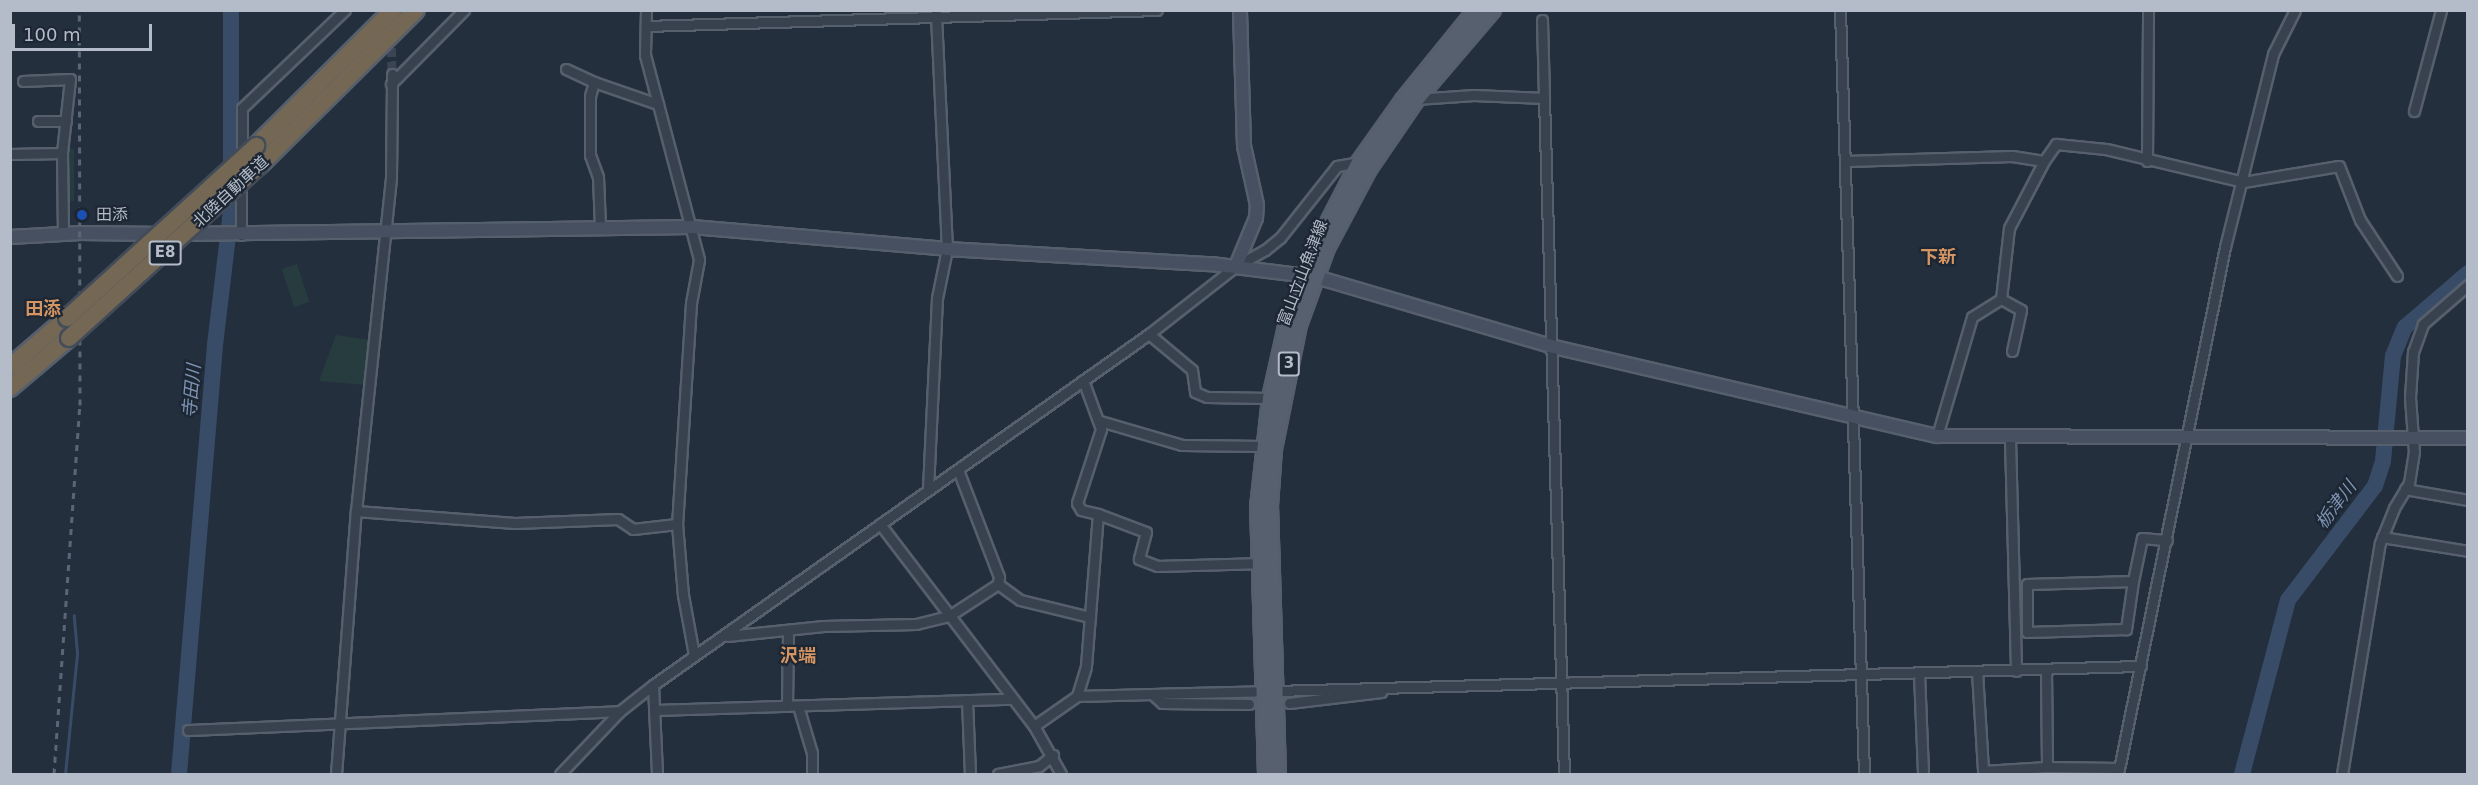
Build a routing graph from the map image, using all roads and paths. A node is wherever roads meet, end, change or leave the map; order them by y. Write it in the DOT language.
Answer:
graph roads {
  1 [pos="345,10"];
  2 [pos="393,10"];
  3 [pos="416,10"];
  4 [pos="464,10"];
  5 [pos="646,10"];
  6 [pos="1157,10"];
  7 [pos="1240,10"];
  8 [pos="1476,10"];
  9 [pos="1493,10"];
  10 [pos="1840,10"];
  11 [pos="2148,10"];
  12 [pos="2295,10"];
  13 [pos="2440,10"];
  14 [pos="936,14"];
  15 [pos="1542,20"];
  16 [pos="646,26"];
  17 [pos="566,69"];
  18 [pos="22,81"];
  19 [pos="594,82"];
  20 [pos="1544,98"];
  21 [pos="1417,99"];
  22 [pos="1402,100"];
  23 [pos="658,104"];
  24 [pos="2414,111"];
  25 [pos="66,120"];
  26 [pos="38,121"];
  27 [pos="62,153"];
  28 [pos="10,154"];
  29 [pos="1846,161"];
  30 [pos="2044,161"];
  31 [pos="2147,161"];
  32 [pos="1359,162"];
  33 [pos="2243,182"];
  34 [pos="600,226"];
  35 [pos="692,226"];
  36 [pos="384,229"];
  37 [pos="63,234"];
  38 [pos="241,235"];
  39 [pos="10,237"];
  40 [pos="947,249"];
  41 [pos="1236,267"];
  42 [pos="1310,276"];
  43 [pos="2397,276"];
  44 [pos="2468,285"];
  45 [pos="2001,299"];
  46 [pos="1149,334"];
  47 [pos="1550,346"];
  48 [pos="2012,351"];
  49 [pos="10,367"];
  50 [pos="1083,380"];
  51 [pos="10,388"];
  52 [pos="1270,398"];
  53 [pos="1852,418"];
  54 [pos="1100,421"];
  55 [pos="1937,436"];
  56 [pos="2468,438"];
  57 [pos="2010,439"];
  58 [pos="2188,439"];
  59 [pos="2409,439"];
  60 [pos="1263,446"];
  61 [pos="958,470"];
  62 [pos="928,489"];
  63 [pos="2405,489"];
  64 [pos="2468,500"];
  65 [pos="357,511"];
  66 [pos="1098,514"];
  67 [pos="677,524"];
  68 [pos="880,524"];
  69 [pos="2382,537"];
  70 [pos="2167,540"];
  71 [pos="2468,551"];
  72 [pos="1266,563"];
  73 [pos="2133,581"];
  74 [pos="998,584"];
  75 [pos="949,616"];
  76 [pos="1090,617"];
  77 [pos="788,630"];
  78 [pos="725,636"];
  79 [pos="694,656"];
  80 [pos="2141,666"];
  81 [pos="2046,670"];
  82 [pos="2016,671"];
  83 [pos="1977,672"];
  84 [pos="1919,673"];
  85 [pos="1861,675"];
  86 [pos="1561,682"];
  87 [pos="653,685"];
  88 [pos="1385,689"];
  89 [pos="1269,691"];
  90 [pos="1154,694"];
  91 [pos="1077,696"];
  92 [pos="1011,699"];
  93 [pos="967,700"];
  94 [pos="1289,703"];
  95 [pos="1249,704"];
  96 [pos="787,706"];
  97 [pos="798,706"];
  98 [pos="655,710"];
  99 [pos="620,711"];
  100 [pos="341,723"];
  101 [pos="1034,726"];
  102 [pos="188,730"];
  103 [pos="1053,755"];
  104 [pos="2047,767"];
  105 [pos="2119,771"];
  106 [pos="1983,773"];
  107 [pos="336,774"];
  108 [pos="560,774"];
  109 [pos="657,774"];
  110 [pos="812,774"];
  111 [pos="970,774"];
  112 [pos="998,774"];
  113 [pos="1061,774"];
  114 [pos="1266,774"];
  115 [pos="1278,774"];
  116 [pos="1564,774"];
  117 [pos="1864,774"];
  118 [pos="1923,774"];
  119 [pos="2342,774"];
  1 -- 38 [label="street"];
  2 -- 49 [label="highway, 北陸自動車道 / E8, bridge"];
  3 -- 51 [label="highway, 北陸自動車道 / E8, bridge"];
  4 -- 36 [label="street"];
  5 -- 16 [label="street"];
  6 -- 14 [label="street"];
  7 -- 41 [label="street"];
  8 -- 22 [label="main road, 富山立山魚津線 / 3"];
  9 -- 21 [label="main road, 富山立山魚津線 / 3"];
  10 -- 29 [label="street"];
  11 -- 31 [label="street"];
  12 -- 33 [label="street"];
  13 -- 24 [label="street"];
  14 -- 16 [label="street"];
  14 -- 40 [label="street"];
  15 -- 20 [label="street"];
  16 -- 23 [label="street"];
  17 -- 19 [label="street"];
  18 -- 25 [label="street"];
  19 -- 23 [label="street"];
  19 -- 34 [label="street"];
  20 -- 21 [label="street"];
  20 -- 47 [label="street"];
  21 -- 22 [label="street"];
  21 -- 42 [label="main road, 富山立山魚津線 / 3"];
  22 -- 32 [label="main road, 富山立山魚津線 / 3"];
  23 -- 35 [label="street"];
  25 -- 26 [label="street"];
  25 -- 27 [label="street"];
  27 -- 28 [label="street"];
  27 -- 37 [label="street"];
  29 -- 30 [label="street"];
  29 -- 53 [label="street"];
  30 -- 31 [label="street"];
  30 -- 45 [label="street"];
  31 -- 33 [label="street"];
  32 -- 41 [label="street"];
  32 -- 42 [label="main road, 富山立山魚津線 / 3"];
  33 -- 43 [label="street"];
  33 -- 58 [label="street"];
  34 -- 35 [label="street"];
  34 -- 36 [label="street"];
  35 -- 40 [label="street"];
  35 -- 67 [label="street"];
  36 -- 38 [label="street"];
  36 -- 65 [label="street"];
  37 -- 38 [label="street"];
  37 -- 39 [label="street"];
  40 -- 41 [label="street"];
  40 -- 62 [label="street"];
  41 -- 42 [label="street"];
  41 -- 46 [label="street"];
  42 -- 47 [label="street"];
  42 -- 52 [label="main road, 富山立山魚津線 / 3"];
  42 -- 72 [label="main road, 富山立山魚津線 / 3"];
  44 -- 59 [label="street"];
  45 -- 48 [label="street"];
  45 -- 55 [label="street"];
  46 -- 50 [label="street"];
  46 -- 52 [label="street"];
  47 -- 53 [label="street"];
  47 -- 86 [label="street"];
  50 -- 54 [label="street"];
  50 -- 61 [label="street"];
  52 -- 60 [label="main road, 富山立山魚津線 / 3"];
  53 -- 55 [label="street"];
  53 -- 85 [label="street"];
  54 -- 60 [label="street"];
  54 -- 66 [label="street"];
  55 -- 57 [label="street"];
  56 -- 59 [label="street"];
  57 -- 58 [label="street"];
  57 -- 82 [label="street"];
  58 -- 59 [label="street"];
  58 -- 70 [label="street"];
  59 -- 63 [label="street"];
  60 -- 72 [label="main road, 富山立山魚津線 / 3"];
  61 -- 62 [label="street"];
  61 -- 74 [label="street"];
  62 -- 68 [label="street"];
  63 -- 64 [label="street"];
  63 -- 69 [label="street"];
  65 -- 67 [label="street"];
  65 -- 100 [label="street"];
  66 -- 72 [label="street"];
  66 -- 76 [label="street"];
  67 -- 79 [label="street"];
  68 -- 75 [label="street"];
  68 -- 78 [label="street"];
  69 -- 71 [label="street"];
  69 -- 119 [label="street"];
  70 -- 73 [label="street"];
  70 -- 80 [label="street"];
  72 -- 89 [label="main road, 富山立山魚津線 / 3"];
  73 -- 73 [label="street"];
  74 -- 75 [label="street"];
  74 -- 76 [label="street"];
  75 -- 77 [label="street"];
  75 -- 92 [label="street"];
  76 -- 91 [label="street"];
  77 -- 78 [label="street"];
  77 -- 96 [label="street"];
  78 -- 79 [label="street"];
  79 -- 87 [label="street"];
  80 -- 81 [label="street"];
  80 -- 105 [label="street"];
  81 -- 82 [label="street"];
  81 -- 104 [label="street"];
  82 -- 83 [label="street"];
  83 -- 84 [label="street"];
  83 -- 106 [label="street"];
  84 -- 85 [label="street"];
  84 -- 118 [label="street"];
  85 -- 86 [label="street"];
  85 -- 117 [label="street"];
  86 -- 88 [label="street"];
  86 -- 116 [label="street"];
  87 -- 98 [label="street"];
  87 -- 99 [label="street"];
  88 -- 89 [label="street"];
  88 -- 94 [label="street"];
  89 -- 90 [label="street"];
  89 -- 114 [label="main road, 富山立山魚津線 / 3"];
  89 -- 115 [label="main road, 富山立山魚津線 / 3"];
  90 -- 91 [label="street"];
  90 -- 95 [label="street"];
  91 -- 101 [label="street"];
  92 -- 93 [label="street"];
  92 -- 101 [label="street"];
  93 -- 97 [label="street"];
  93 -- 111 [label="street"];
  96 -- 97 [label="street"];
  96 -- 98 [label="street"];
  97 -- 110 [label="street"];
  98 -- 109 [label="street"];
  99 -- 100 [label="street"];
  99 -- 108 [label="street"];
  100 -- 102 [label="street"];
  100 -- 107 [label="street"];
  101 -- 103 [label="street"];
  103 -- 112 [label="street"];
  103 -- 113 [label="street"];
  104 -- 105 [label="street"];
  104 -- 106 [label="street"];
}
